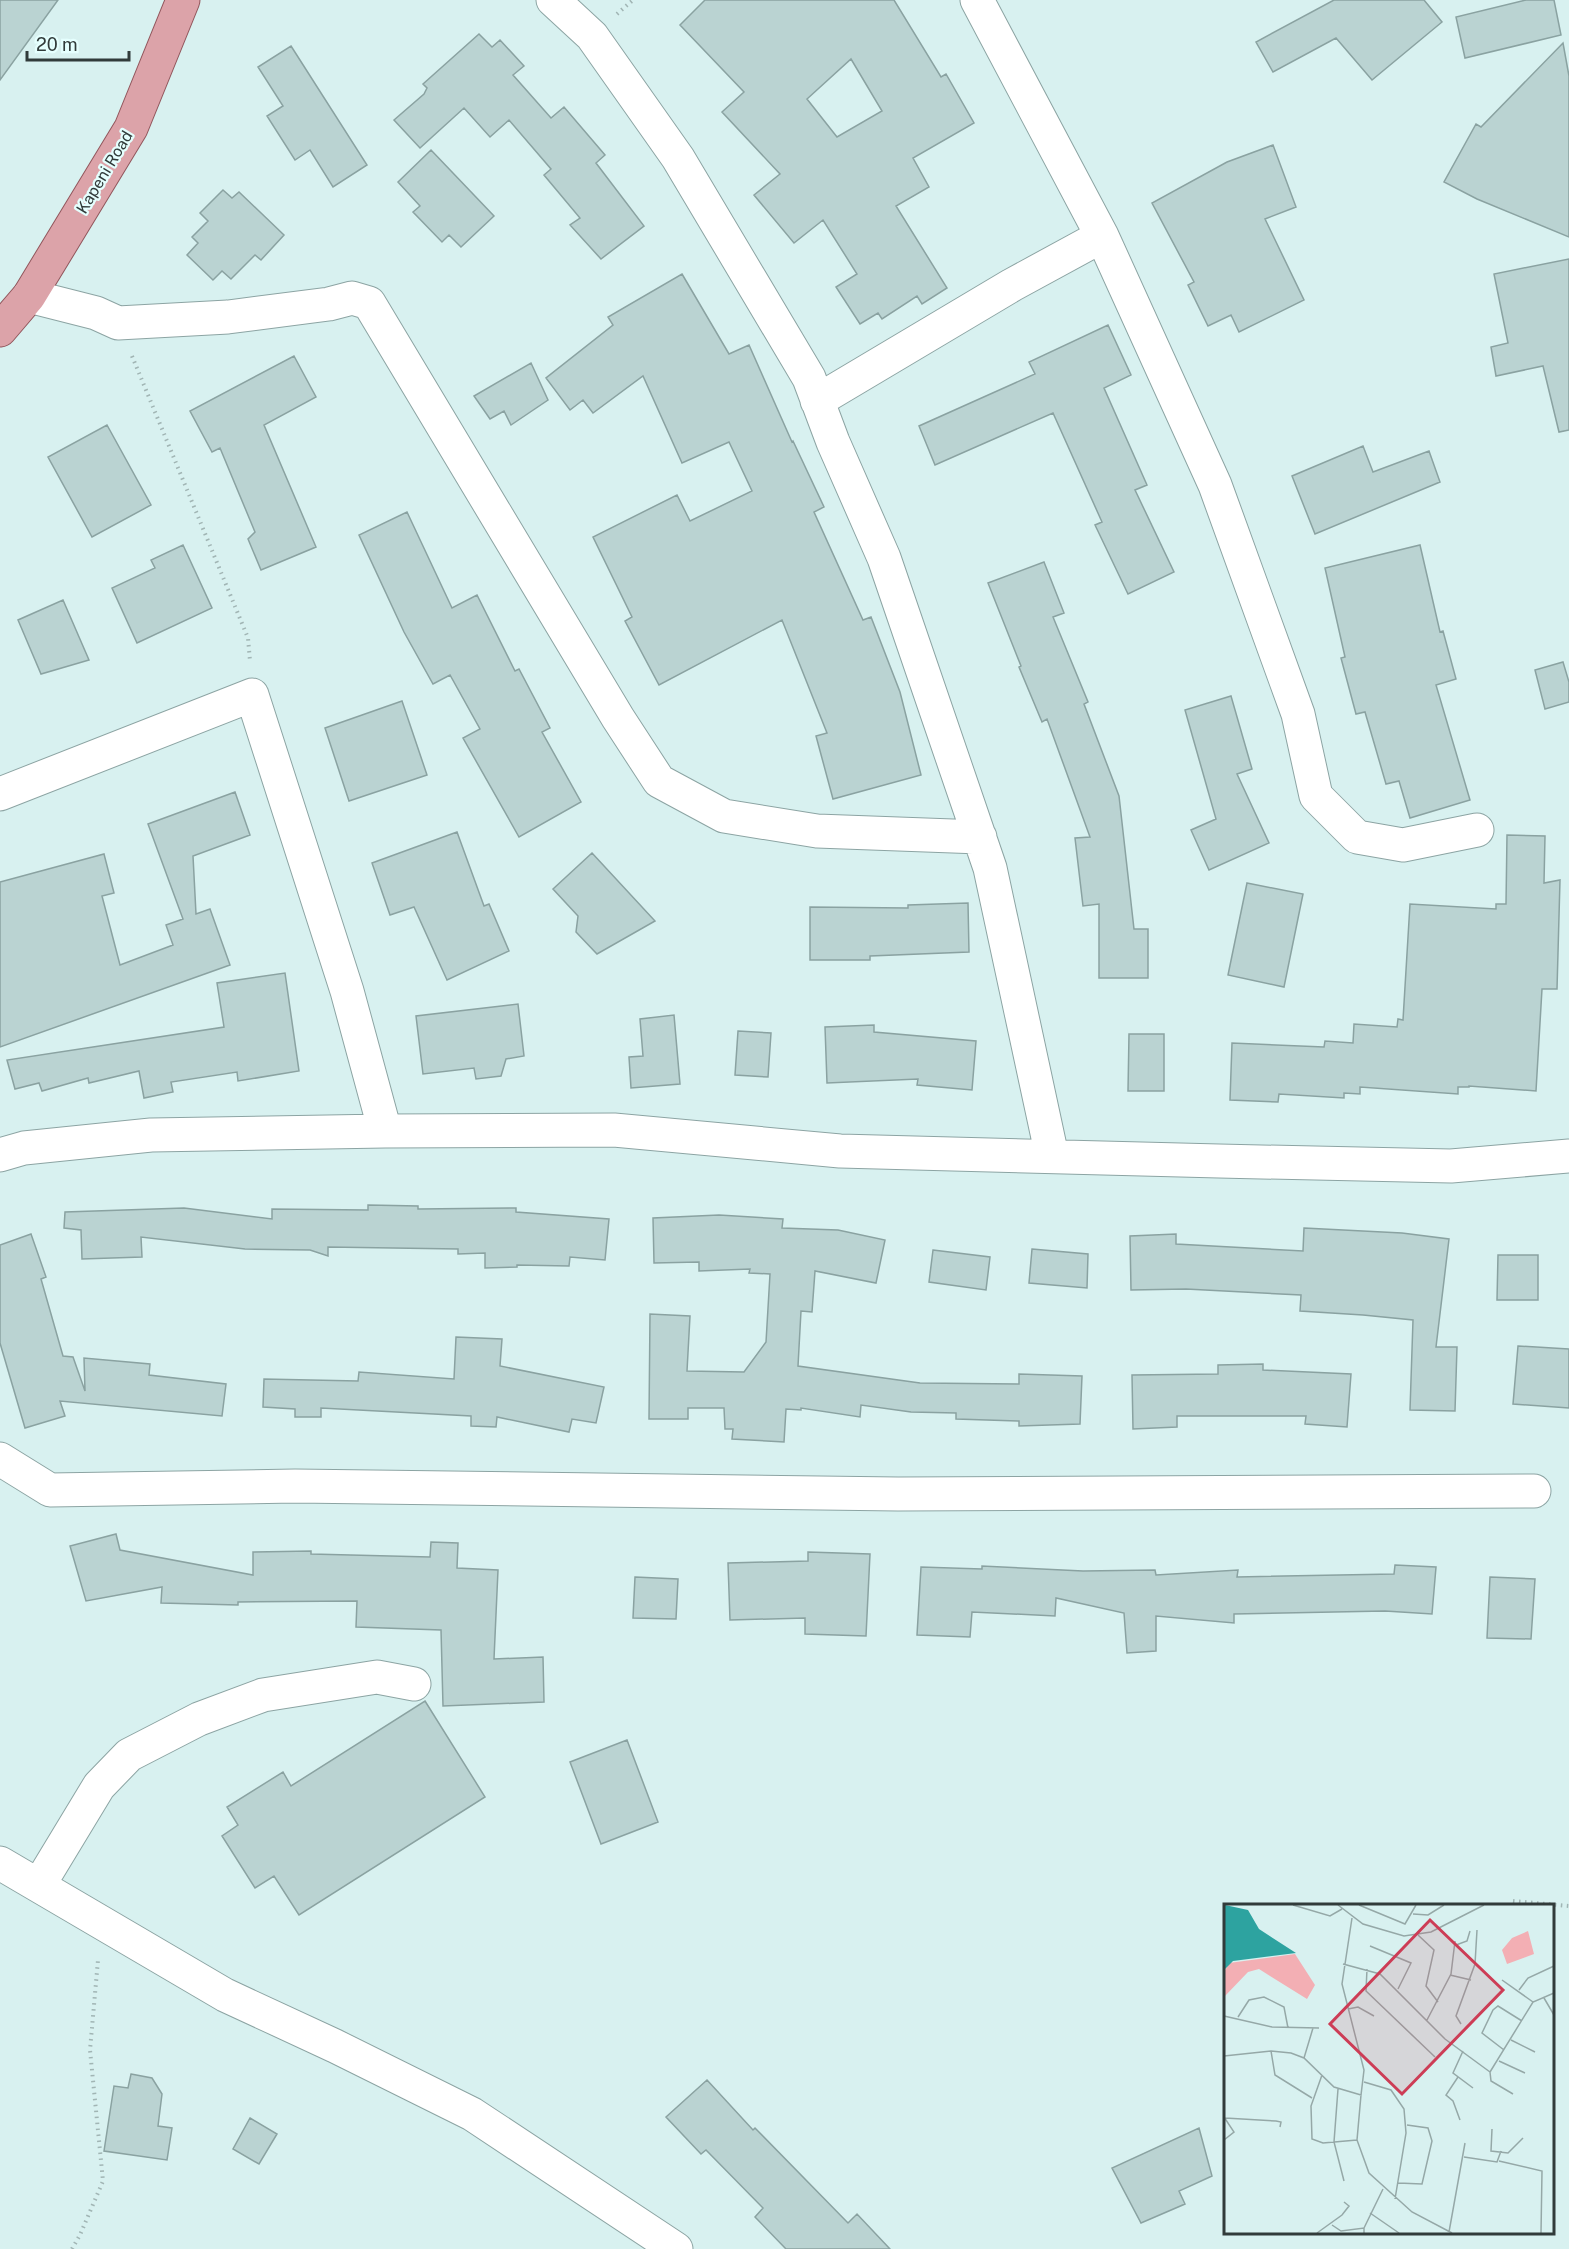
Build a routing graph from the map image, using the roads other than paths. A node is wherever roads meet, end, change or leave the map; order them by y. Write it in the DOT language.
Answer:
graph roads {
  1 [pos="183,0"];
  2 [pos="554,0"];
  3 [pos="977,0"];
  4 [pos="1102,236"];
  5 [pos="29,296"];
  6 [pos="0,330"];
  7 [pos="817,401"];
  8 [pos="0,794"];
  9 [pos="1477,830"];
  10 [pos="980,837"];
  11 [pos="385,1131"];
  12 [pos="0,1155"];
  13 [pos="1052,1156"];
  14 [pos="1569,1156"];
  15 [pos="0,1460"];
  16 [pos="1534,1491"];
  17 [pos="414,1684"];
  18 [pos="0,1863"];
  19 [pos="39,1885"];
  20 [pos="676,2249"];
  1 -- 5 [label="main road, Kapeni Road"];
  2 -- 7 [label="street"];
  3 -- 4 [label="street"];
  4 -- 7 [label="street"];
  4 -- 9 [label="street"];
  5 -- 6 [label="main road, Kapeni Road"];
  5 -- 10 [label="street"];
  7 -- 10 [label="street"];
  8 -- 11 [label="street"];
  10 -- 13 [label="street"];
  11 -- 12 [label="street"];
  11 -- 13 [label="street"];
  13 -- 14 [label="street"];
  15 -- 16 [label="street"];
  17 -- 19 [label="street"];
  18 -- 19 [label="street"];
  19 -- 20 [label="street"];
}
